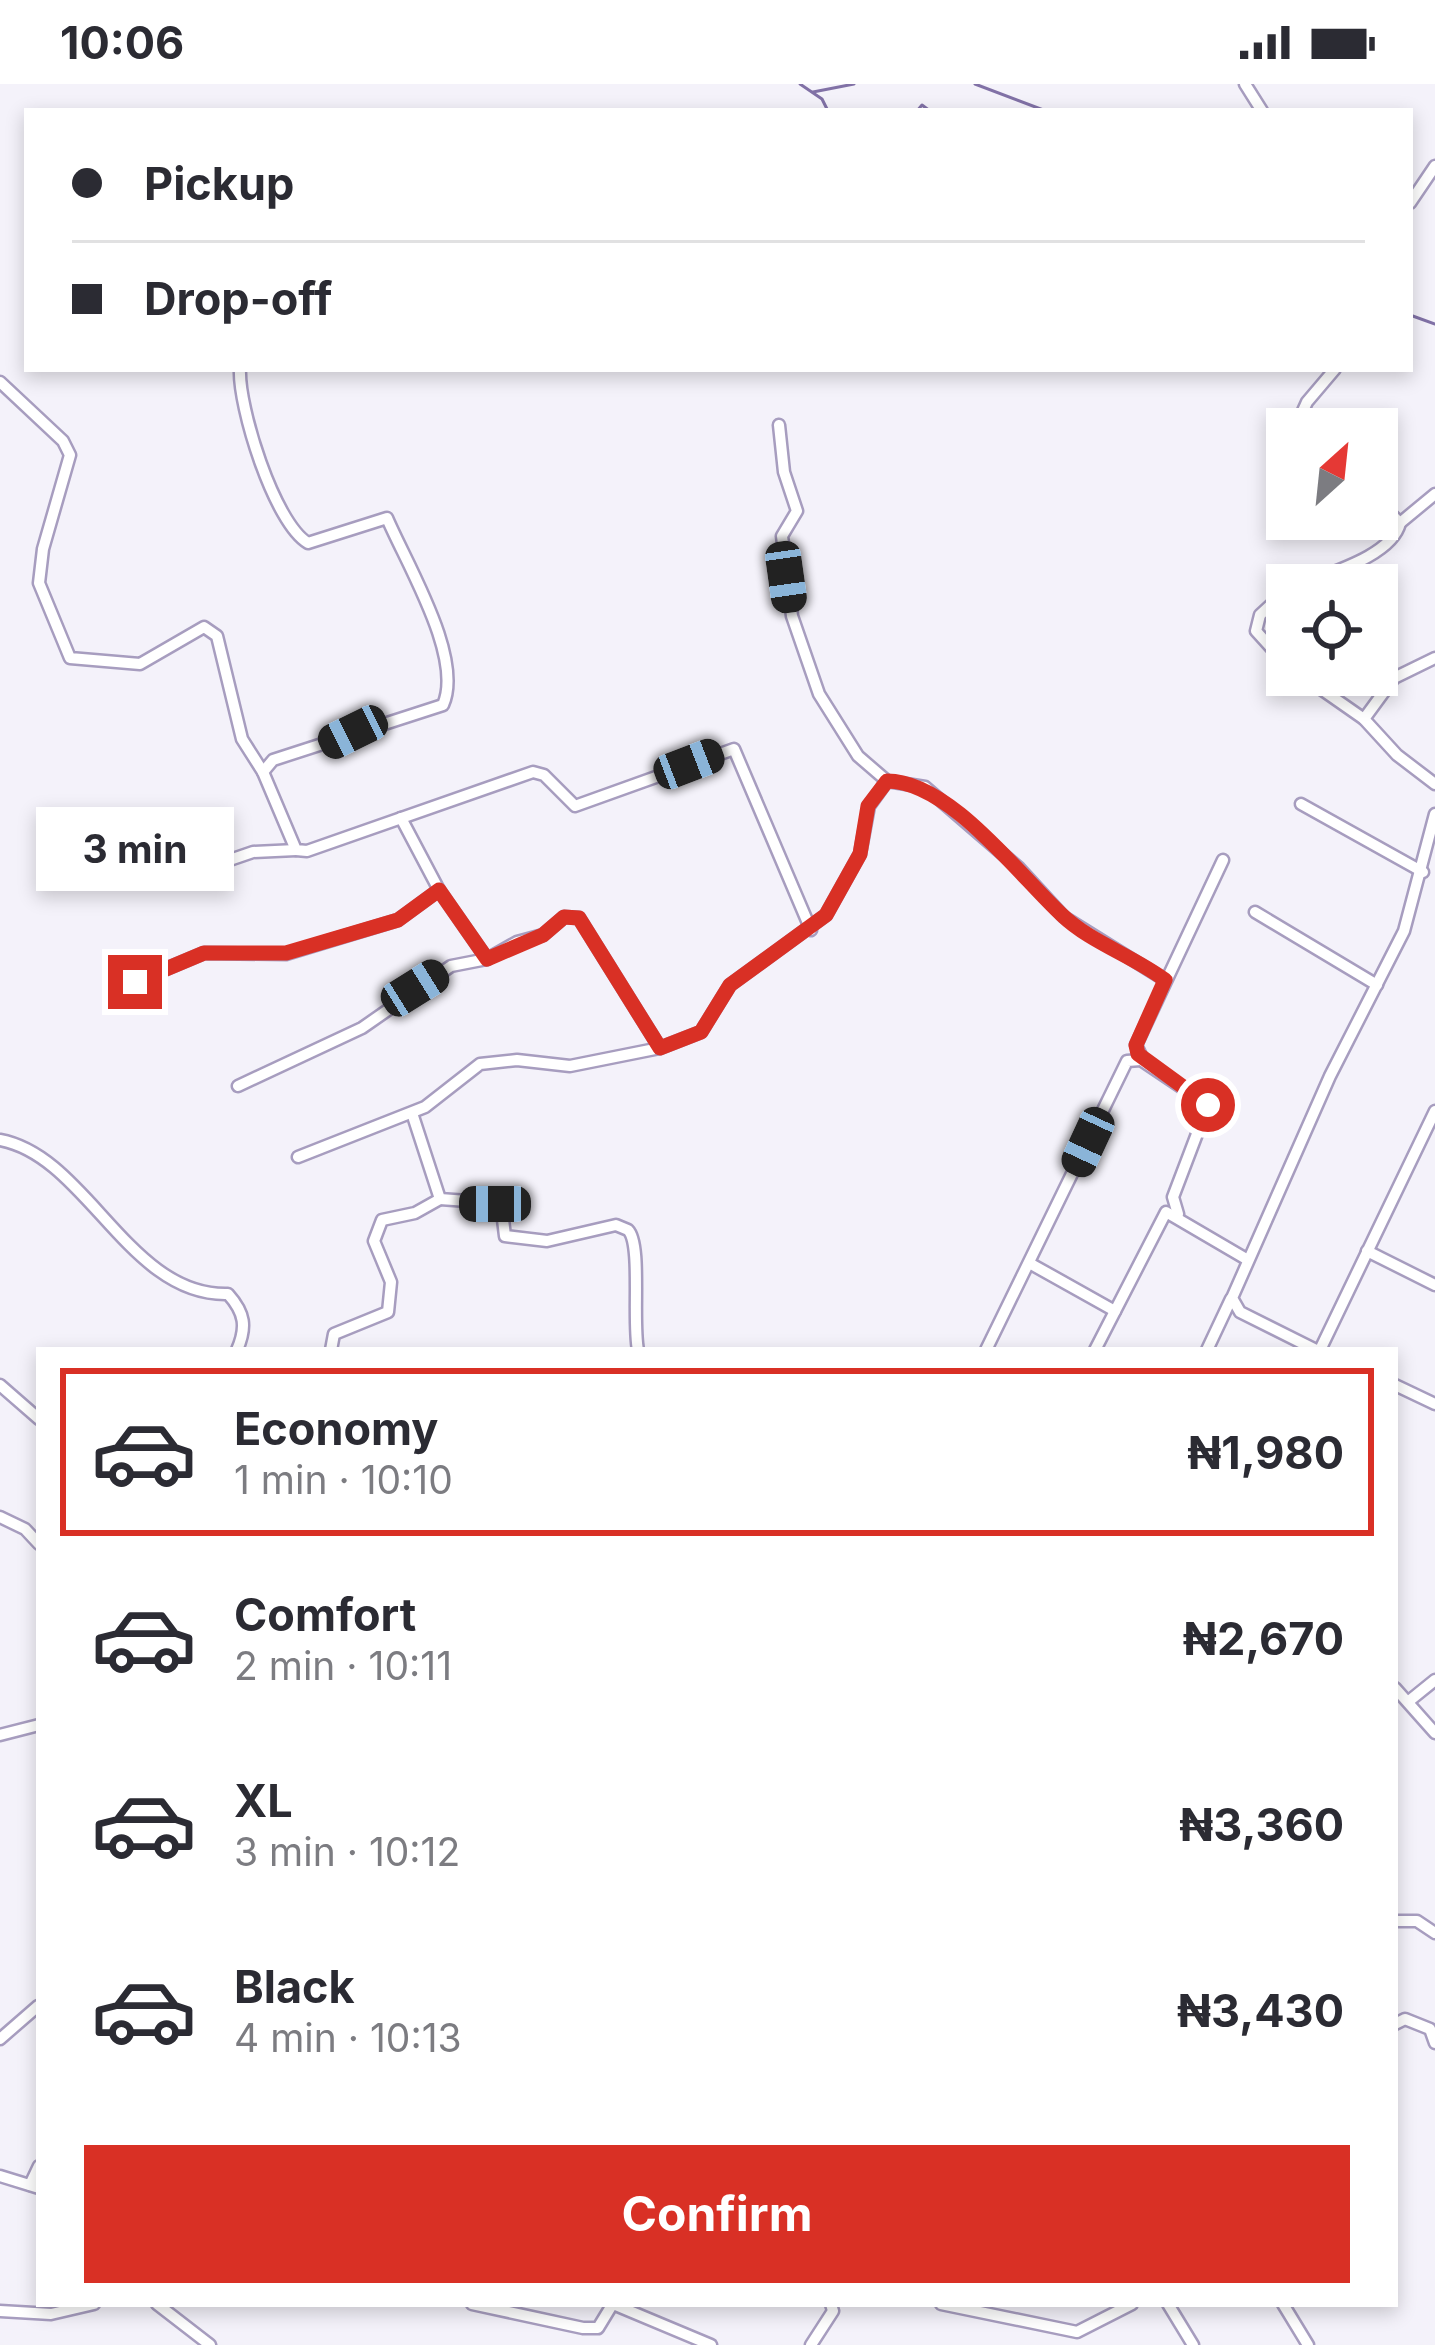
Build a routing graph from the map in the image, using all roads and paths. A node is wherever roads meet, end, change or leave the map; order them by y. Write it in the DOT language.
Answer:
graph roads {
  1 [pos="1435,166"];
  2 [pos="1413,199"];
  3 [pos="240,372"];
  4 [pos="1332,372"];
  5 [pos="0,382"];
  6 [pos="1304,408"];
  7 [pos="778,425"];
  8 [pos="1435,494"];
  9 [pos="1400,523"];
  10 [pos="1345,564"];
  11 [pos="1266,609"];
  12 [pos="1266,642"];
  13 [pos="1435,658"];
  14 [pos="1331,696"];
  15 [pos="1364,719"];
  16 [pos="263,772"];
  17 [pos="887,781"];
  18 [pos="1435,784"];
  19 [pos="1301,804"];
  20 [pos="1435,814"];
  21 [pos="400,818"];
  22 [pos="296,850"];
  23 [pos="145,860"];
  24 [pos="1223,860"];
  25 [pos="1423,872"];
  26 [pos="439,890"];
  27 [pos="1255,912"];
  28 [pos="811,929"];
  29 [pos="487,959"];
  30 [pos="1165,980"];
  31 [pos="135,982"];
  32 [pos="1377,985"];
  33 [pos="660,1048"];
  34 [pos="1144,1062"];
  35 [pos="238,1086"];
  36 [pos="1435,1111"];
  37 [pos="412,1113"];
  38 [pos="0,1140"];
  39 [pos="298,1157"];
  40 [pos="440,1198"];
  41 [pos="1178,1214"];
  42 [pos="1367,1251"];
  43 [pos="1248,1260"];
  44 [pos="1031,1264"];
  45 [pos="1435,1285"];
  46 [pos="1232,1298"];
  47 [pos="1114,1311"];
  48 [pos="238,1347"];
  49 [pos="332,1347"];
  50 [pos="637,1347"];
  51 [pos="988,1347"];
  52 [pos="1096,1347"];
  53 [pos="1208,1347"];
  54 [pos="1312,1347"];
  55 [pos="1319,1347"];
  56 [pos="0,1385"];
  57 [pos="1398,1386"];
  58 [pos="1435,1404"];
  59 [pos="36,1416"];
  60 [pos="0,1517"];
  61 [pos="36,1541"];
  62 [pos="1435,1680"];
  63 [pos="1398,1691"];
  64 [pos="1409,1701"];
  65 [pos="36,1726"];
  66 [pos="1435,1732"];
  67 [pos="0,1735"];
  68 [pos="1398,1922"];
  69 [pos="1435,1934"];
  70 [pos="36,2008"];
  71 [pos="1398,2022"];
  72 [pos="0,2039"];
  73 [pos="1435,2043"];
  74 [pos="0,2176"];
  75 [pos="34,2186"];
  76 [pos="81,2307"];
  77 [pos="162,2307"];
  78 [pos="486,2307"];
  79 [pos="612,2307"];
  80 [pos="618,2307"];
  81 [pos="832,2307"];
  82 [pos="956,2307"];
  83 [pos="1126,2307"];
  84 [pos="1170,2307"];
  85 [pos="1284,2307"];
  86 [pos="0,2312"];
  87 [pos="210,2345"];
  88 [pos="711,2345"];
  89 [pos="811,2345"];
  90 [pos="1193,2345"];
  91 [pos="1308,2345"];
  1 -- 2 [label="street"];
  3 -- 16 [label="street"];
  4 -- 6 [label="street"];
  5 -- 16 [label="street"];
  7 -- 17 [label="street"];
  8 -- 9 [label="street"];
  9 -- 10 [label="street"];
  11 -- 12 [label="street"];
  13 -- 15 [label="street"];
  14 -- 15 [label="street"];
  15 -- 18 [label="street"];
  16 -- 22 [label="street"];
  17 -- 28 [label="street"];
  17 -- 30 [label="street"];
  19 -- 25 [label="street"];
  20 -- 25 [label="street"];
  21 -- 22 [label="street"];
  21 -- 26 [label="street"];
  21 -- 28 [label="street"];
  22 -- 23 [label="street"];
  24 -- 30 [label="street"];
  25 -- 32 [label="street"];
  26 -- 29 [label="street"];
  26 -- 31 [label="street"];
  27 -- 32 [label="street"];
  28 -- 33 [label="street"];
  29 -- 33 [label="street"];
  29 -- 35 [label="street"];
  30 -- 34 [label="street"];
  32 -- 43 [label="street"];
  33 -- 37 [label="street"];
  34 -- 41 [label="street"];
  34 -- 44 [label="street"];
  36 -- 42 [label="street"];
  37 -- 39 [label="street"];
  37 -- 40 [label="street"];
  38 -- 48 [label="street"];
  40 -- 49 [label="street"];
  40 -- 50 [label="street"];
  41 -- 43 [label="street"];
  41 -- 47 [label="street"];
  42 -- 45 [label="street"];
  42 -- 55 [label="street"];
  43 -- 46 [label="street"];
  44 -- 47 [label="street"];
  44 -- 51 [label="street"];
  46 -- 53 [label="street"];
  46 -- 54 [label="street"];
  47 -- 52 [label="street"];
  56 -- 59 [label="street"];
  57 -- 58 [label="street"];
  60 -- 61 [label="street"];
  62 -- 64 [label="street"];
  63 -- 64 [label="street"];
  64 -- 66 [label="street"];
  65 -- 67 [label="street"];
  68 -- 69 [label="street"];
  70 -- 72 [label="street"];
  71 -- 73 [label="street"];
  74 -- 75 [label="street"];
  76 -- 86 [label="street"];
  77 -- 87 [label="street"];
  78 -- 79 [label="street"];
  80 -- 88 [label="street"];
  81 -- 89 [label="street"];
  82 -- 83 [label="street"];
  84 -- 90 [label="street"];
  85 -- 91 [label="street"];
}
